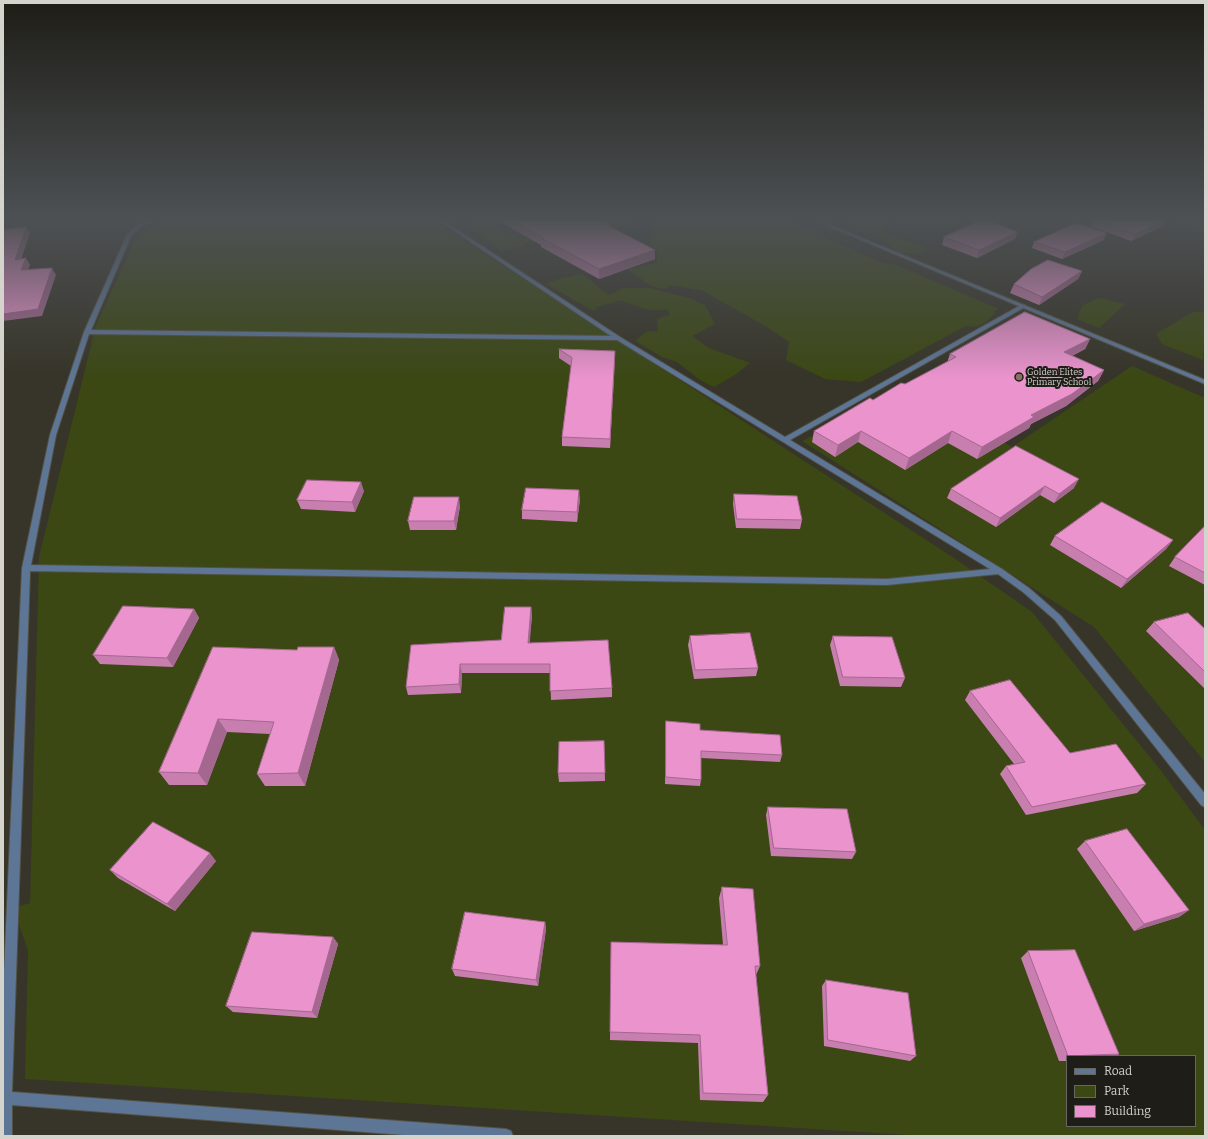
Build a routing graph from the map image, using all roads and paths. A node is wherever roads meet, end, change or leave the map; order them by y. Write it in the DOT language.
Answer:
graph roads {
  1 [pos="113,272"];
  2 [pos="518,272"];
  3 [pos="941,272"];
  4 [pos="1023,306"];
  5 [pos="87,332"];
  6 [pos="618,338"];
  7 [pos="1205,382"];
  8 [pos="785,440"];
  9 [pos="26,568"];
  10 [pos="999,571"];
  11 [pos="1205,802"];
  12 [pos="5,1098"];
  13 [pos="5,1136"];
  14 [pos="506,1136"];
  1 -- 5 [label="street"];
  2 -- 6 [label="street"];
  3 -- 4 [label="street"];
  4 -- 7 [label="street"];
  4 -- 8 [label="street"];
  5 -- 6 [label="street"];
  5 -- 9 [label="street"];
  6 -- 8 [label="street"];
  8 -- 10 [label="street"];
  9 -- 10 [label="street"];
  9 -- 12 [label="street"];
  10 -- 11 [label="street"];
  12 -- 13 [label="street"];
  12 -- 14 [label="street"];
}
